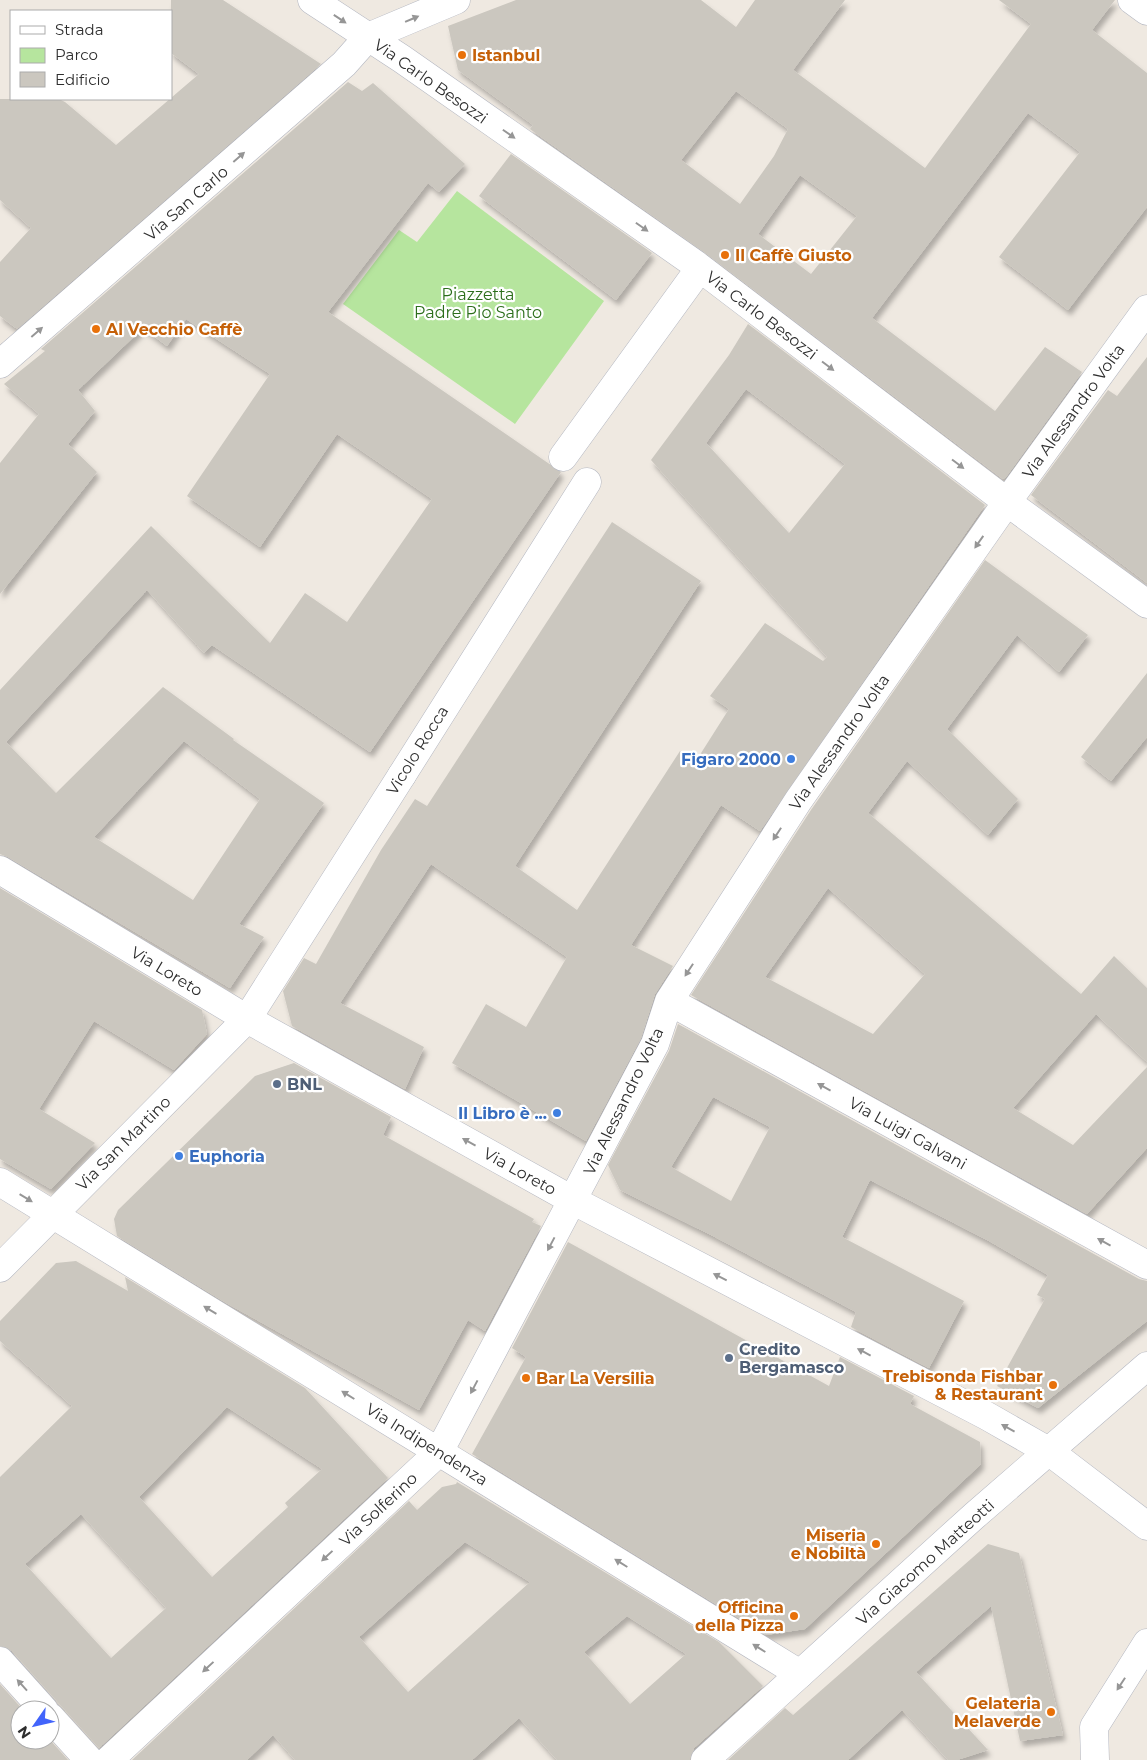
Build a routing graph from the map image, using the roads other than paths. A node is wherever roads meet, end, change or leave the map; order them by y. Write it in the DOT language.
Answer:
graph roads {
  1 [pos="312,0"];
  2 [pos="456,0"];
  3 [pos="1132,0"];
  4 [pos="1147,11"];
  5 [pos="368,37"];
  6 [pos="700,268"];
  7 [pos="1147,309"];
  8 [pos="0,364"];
  9 [pos="563,457"];
  10 [pos="587,482"];
  11 [pos="1007,502"];
  12 [pos="1147,604"];
  13 [pos="0,870"];
  14 [pos="669,1001"];
  15 [pos="247,1019"];
  16 [pos="0,1182"];
  17 [pos="574,1201"];
  18 [pos="52,1214"];
  19 [pos="1147,1265"];
  20 [pos="0,1268"];
  21 [pos="1147,1366"];
  22 [pos="439,1452"];
  23 [pos="1050,1452"];
  24 [pos="1147,1526"];
  25 [pos="1147,1643"];
  26 [pos="0,1661"];
  27 [pos="800,1674"];
  28 [pos="35,1700"];
  29 [pos="60,1728"];
  30 [pos="89,1760"];
  31 [pos="108,1760"];
  32 [pos="705,1760"];
  33 [pos="1095,1760"];
  1 -- 5 [label="street, Via Carlo Besozzi, one-way"];
  5 -- 2 [label="street, one-way"];
  3 -- 4 [label="street"];
  5 -- 6 [label="street, Via Carlo Besozzi, one-way"];
  8 -- 5 [label="street, Via San Carlo, one-way"];
  6 -- 9 [label="street"];
  6 -- 11 [label="street, Via Carlo Besozzi, one-way"];
  7 -- 11 [label="street, Via Alessandro Volta"];
  10 -- 15 [label="street, Vicolo Rocca"];
  11 -- 12 [label="street, Via Carlo Besozzi"];
  11 -- 14 [label="street, Via Alessandro Volta, one-way"];
  13 -- 15 [label="street, Via Loreto"];
  14 -- 17 [label="street, Via Alessandro Volta"];
  19 -- 14 [label="street, Via Luigi Galvani, one-way"];
  17 -- 15 [label="street, Via Loreto, one-way"];
  15 -- 18 [label="street, Via San Martino"];
  16 -- 18 [label="street, Via Indipendenza, one-way"];
  17 -- 22 [label="street, Via Solferino, one-way"];
  23 -- 17 [label="street, Via Loreto, one-way"];
  18 -- 20 [label="street, Via San Martino"];
  22 -- 18 [label="street, Via Indipendenza, one-way"];
  21 -- 23 [label="street, Via Giacomo Matteotti"];
  27 -- 22 [label="street, Via Indipendenza, one-way"];
  22 -- 31 [label="street, Via Solferino, one-way"];
  23 -- 24 [label="street, Via Loreto"];
  23 -- 27 [label="street, Via Giacomo Matteotti"];
  25 -- 33 [label="street, one-way"];
  28 -- 26 [label="street, one-way"];
  27 -- 32 [label="street, Via Giacomo Matteotti"];
  29 -- 30 [label="street"];
}
